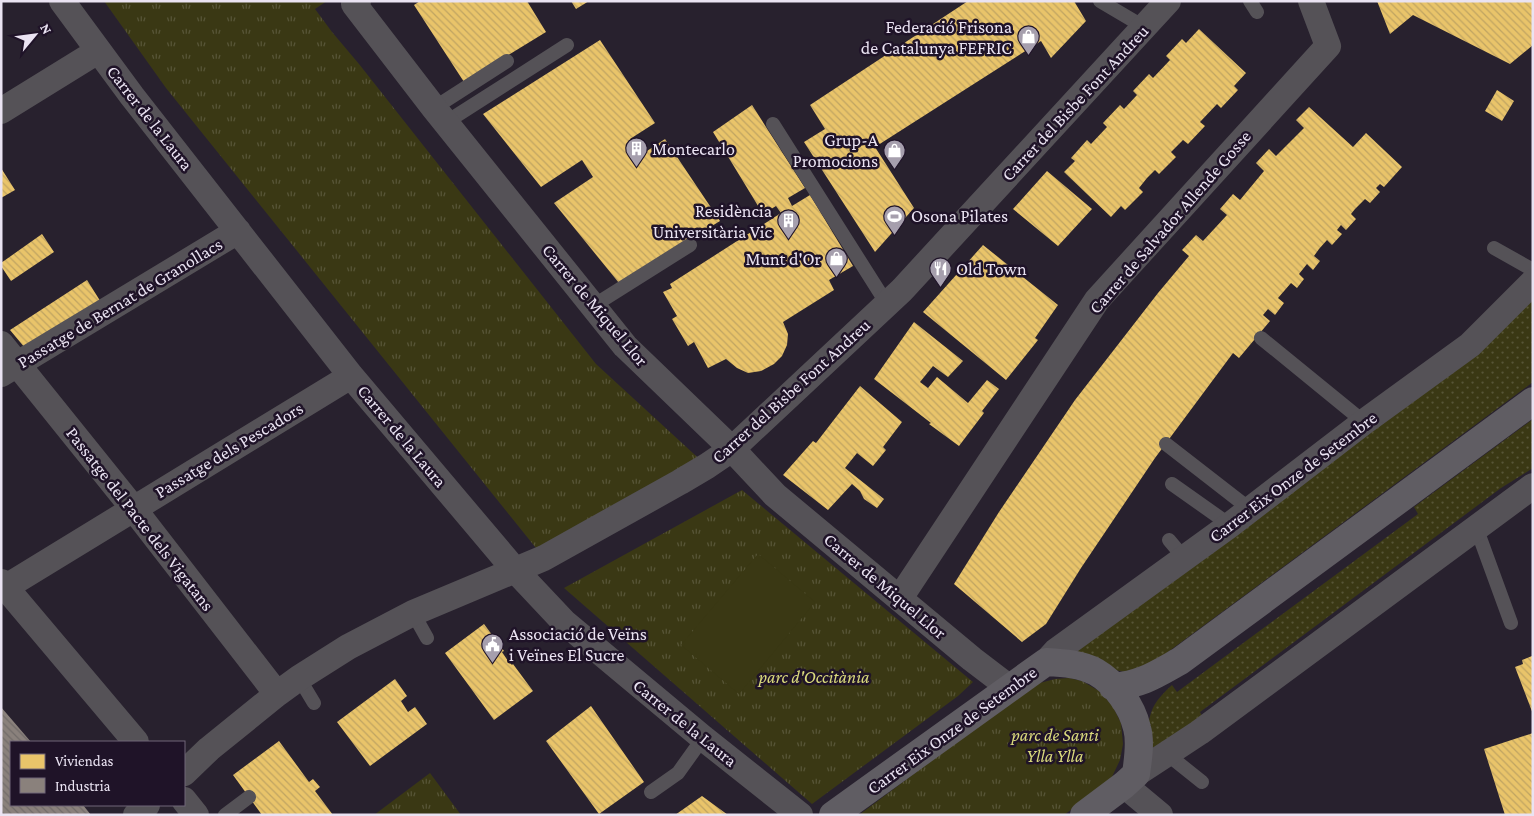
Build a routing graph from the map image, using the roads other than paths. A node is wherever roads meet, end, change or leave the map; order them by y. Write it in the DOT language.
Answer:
graph roads {
  1 [pos="62,1"];
  2 [pos="1100,1"];
  3 [pos="1168,1"];
  4 [pos="1311,1"];
  5 [pos="356,3"];
  6 [pos="1144,27"];
  7 [pos="567,45"];
  8 [pos="98,51"];
  9 [pos="507,61"];
  10 [pos="1,111"];
  11 [pos="440,116"];
  12 [pos="773,124"];
  13 [pos="238,231"];
  14 [pos="690,245"];
  15 [pos="1494,248"];
  16 [pos="1533,270"];
  17 [pos="1533,282"];
  18 [pos="887,304"];
  19 [pos="593,306"];
  20 [pos="1261,338"];
  21 [pos="1,344"];
  22 [pos="9,369"];
  23 [pos="351,376"];
  24 [pos="1533,401"];
  25 [pos="1364,422"];
  26 [pos="1166,444"];
  27 [pos="732,449"];
  28 [pos="1172,484"];
  29 [pos="1533,486"];
  30 [pos="133,508"];
  31 [pos="1251,510"];
  32 [pos="1230,525"];
  33 [pos="1476,527"];
  34 [pos="514,569"];
  35 [pos="3,585"];
  36 [pos="900,598"];
  37 [pos="413,613"];
  38 [pos="1511,623"];
  39 [pos="427,638"];
  40 [pos="1046,662"];
  41 [pos="1180,662"];
  42 [pos="299,678"];
  43 [pos="1113,687"];
  44 [pos="1010,688"];
  45 [pos="277,694"];
  46 [pos="314,703"];
  47 [pos="1138,729"];
  48 [pos="703,738"];
  49 [pos="135,741"];
  50 [pos="1167,754"];
  51 [pos="185,772"];
  52 [pos="1130,780"];
  53 [pos="1202,782"];
  54 [pos="651,792"];
  55 [pos="249,797"];
  56 [pos="185,801"];
  57 [pos="146,806"];
  58 [pos="136,815"];
  59 [pos="196,815"];
  60 [pos="226,815"];
  61 [pos="800,815"];
  62 [pos="833,815"];
  63 [pos="1084,815"];
  64 [pos="1160,815"];
  1 -- 8 [label="street, Carrer de la Laura"];
  2 -- 6 [label="lane"];
  3 -- 6 [label="street, Carrer del Bisbe Font Andreu"];
  4 -- 36 [label="street, Carrer de Salvador Allende Gosse"];
  5 -- 11 [label="street, Carrer de Miquel Llor"];
  6 -- 18 [label="street, Carrer del Bisbe Font Andreu"];
  7 -- 11 [label="lane"];
  8 -- 10 [label="street"];
  8 -- 13 [label="street, Carrer de la Laura"];
  9 -- 11 [label="lane"];
  11 -- 19 [label="street, Carrer de Miquel Llor"];
  12 -- 18 [label="lane"];
  13 -- 22 [label="street, Passatge de Bernat de Granollacs"];
  13 -- 23 [label="street, Carrer de la Laura"];
  14 -- 19 [label="lane"];
  15 -- 16 [label="lane"];
  17 -- 25 [label="street, Carrer Eix Onze de Setembre"];
  18 -- 27 [label="street, Carrer del Bisbe Font Andreu"];
  19 -- 27 [label="street, Carrer de Miquel Llor"];
  20 -- 25 [label="lane"];
  21 -- 22 [label="street, Passatge del Pacte dels Vigatans"];
  22 -- 30 [label="street, Passatge del Pacte dels Vigatans"];
  23 -- 30 [label="street, Passatge dels Pescadors"];
  23 -- 34 [label="street, Carrer de la Laura"];
  24 -- 41 [label="street, Carrer Eix Onze de Setembre"];
  25 -- 31 [label="street, Carrer Eix Onze de Setembre"];
  26 -- 31 [label="lane"];
  27 -- 34 [label="street, Carrer del Bisbe Font Andreu"];
  27 -- 36 [label="street, Carrer de Miquel Llor"];
  28 -- 32 [label="lane"];
  29 -- 33 [label="street"];
  30 -- 35 [label="street, Passatge dels Pescadors"];
  30 -- 45 [label="street, Passatge del Pacte dels Vigatans"];
  31 -- 32 [label="street, Carrer Eix Onze de Setembre"];
  32 -- 40 [label="street, Carrer Eix Onze de Setembre"];
  33 -- 38 [label="lane"];
  33 -- 50 [label="street"];
  34 -- 37 [label="street, Carrer del Bisbe Font Andreu"];
  34 -- 48 [label="street, Carrer de la Laura"];
  35 -- 49 [label="street"];
  36 -- 44 [label="street, Carrer de Miquel Llor"];
  37 -- 39 [label="lane"];
  37 -- 42 [label="street, Carrer del Bisbe Font Andreu"];
  40 -- 43 [label="street, Carrer Eix Onze de Setembre"];
  40 -- 44 [label="street, Carrer Eix Onze de Setembre"];
  41 -- 43 [label="street, Carrer Eix Onze de Setembre"];
  41 -- 47 [label="street, Carrer Eix Onze de Setembre"];
  42 -- 45 [label="street, Carrer del Bisbe Font Andreu"];
  42 -- 46 [label="lane"];
  43 -- 47 [label="street, Carrer Eix Onze de Setembre"];
  44 -- 62 [label="street, Carrer Eix Onze de Setembre"];
  45 -- 51 [label="street, Carrer del Bisbe Font Andreu"];
  47 -- 52 [label="street, Carrer Eix Onze de Setembre"];
  48 -- 54 [label="lane"];
  48 -- 61 [label="street, Carrer de la Laura"];
  50 -- 52 [label="street"];
  50 -- 53 [label="lane"];
  52 -- 63 [label="street"];
  52 -- 64 [label="street"];
  55 -- 60 [label="lane"];
  56 -- 59 [label="street"];
  57 -- 58 [label="street"];
}
